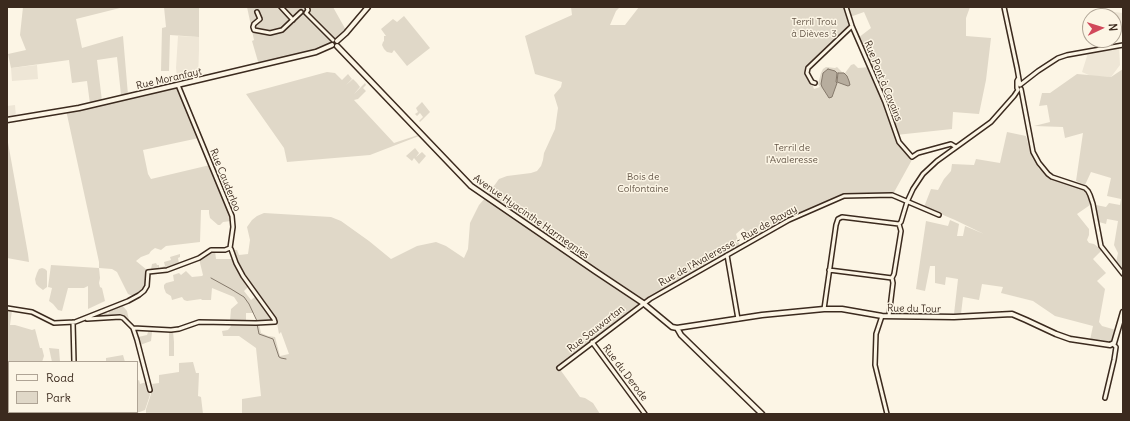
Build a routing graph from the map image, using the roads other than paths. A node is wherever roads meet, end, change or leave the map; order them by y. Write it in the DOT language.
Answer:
graph roads {
  1 [pos="281,7"];
  2 [pos="307,7"];
  3 [pos="368,7"];
  4 [pos="846,7"];
  5 [pos="1004,7"];
  6 [pos="300,8"];
  7 [pos="257,12"];
  8 [pos="301,12"];
  9 [pos="306,12"];
  10 [pos="293,20"];
  11 [pos="852,26"];
  12 [pos="335,43"];
  13 [pos="1123,45"];
  14 [pos="1019,79"];
  15 [pos="1025,82"];
  16 [pos="815,83"];
  17 [pos="178,85"];
  18 [pos="1020,87"];
  19 [pos="1022,95"];
  20 [pos="1014,96"];
  21 [pos="7,120"];
  22 [pos="956,147"];
  23 [pos="907,202"];
  24 [pos="939,215"];
  25 [pos="899,224"];
  26 [pos="230,248"];
  27 [pos="727,255"];
  28 [pos="829,270"];
  29 [pos="1123,274"];
  30 [pos="892,278"];
  31 [pos="643,303"];
  32 [pos="7,308"];
  33 [pos="824,309"];
  34 [pos="1123,312"];
  35 [pos="882,316"];
  36 [pos="888,316"];
  37 [pos="738,319"];
  38 [pos="83,320"];
  39 [pos="73,322"];
  40 [pos="133,328"];
  41 [pos="677,328"];
  42 [pos="592,342"];
  43 [pos="1113,344"];
  44 [pos="74,361"];
  45 [pos="559,368"];
  46 [pos="150,390"];
  47 [pos="1105,398"];
  48 [pos="645,414"];
  49 [pos="762,414"];
  50 [pos="887,414"];
  1 -- 10 [label="street"];
  2 -- 9 [label="street"];
  3 -- 12 [label="street"];
  4 -- 11 [label="street, Rue Pont à Cavains"];
  5 -- 14 [label="street"];
  6 -- 8 [label="street"];
  7 -- 10 [label="street"];
  8 -- 9 [label="street"];
  8 -- 10 [label="street"];
  9 -- 12 [label="street"];
  11 -- 16 [label="street"];
  11 -- 22 [label="street, Rue Pont à Cavains"];
  12 -- 17 [label="street, Rue Moranfayt"];
  12 -- 31 [label="street, Avenue Hyacinthe Harmegnies"];
  13 -- 15 [label="street"];
  14 -- 15 [label="street"];
  14 -- 18 [label="street"];
  15 -- 18 [label="street"];
  17 -- 21 [label="street, Rue Moranfayt"];
  17 -- 26 [label="street, Rue Cauderloo"];
  18 -- 19 [label="street"];
  18 -- 20 [label="street"];
  19 -- 20 [label="street"];
  19 -- 29 [label="street"];
  20 -- 22 [label="street"];
  22 -- 23 [label="street"];
  23 -- 24 [label="street"];
  23 -- 25 [label="street"];
  23 -- 27 [label="street, Rue de l'Avaleresse - Rue de Bavay"];
  25 -- 28 [label="street"];
  25 -- 30 [label="street"];
  26 -- 38 [label="street"];
  26 -- 40 [label="street"];
  27 -- 31 [label="street, Rue de l'Avaleresse - Rue de Bavay"];
  27 -- 37 [label="street"];
  28 -- 30 [label="street"];
  28 -- 33 [label="street"];
  30 -- 36 [label="street"];
  31 -- 41 [label="street, Avenue Hyacinthe Harmegnies"];
  31 -- 42 [label="street, Rue Sauwartan"];
  32 -- 39 [label="street"];
  33 -- 35 [label="street, Rue du Tour"];
  33 -- 37 [label="street, Rue du Tour"];
  34 -- 43 [label="street"];
  35 -- 36 [label="street, Rue du Tour"];
  35 -- 50 [label="street"];
  36 -- 43 [label="street, Rue du Tour"];
  37 -- 41 [label="street, Rue du Tour"];
  38 -- 39 [label="street"];
  38 -- 40 [label="street"];
  39 -- 44 [label="street"];
  40 -- 46 [label="street"];
  41 -- 49 [label="street, Avenue Hyacinthe Harmegnies"];
  42 -- 45 [label="street, Rue Sauwartan"];
  42 -- 48 [label="street, Rue du Derode"];
  43 -- 47 [label="street"];
}
